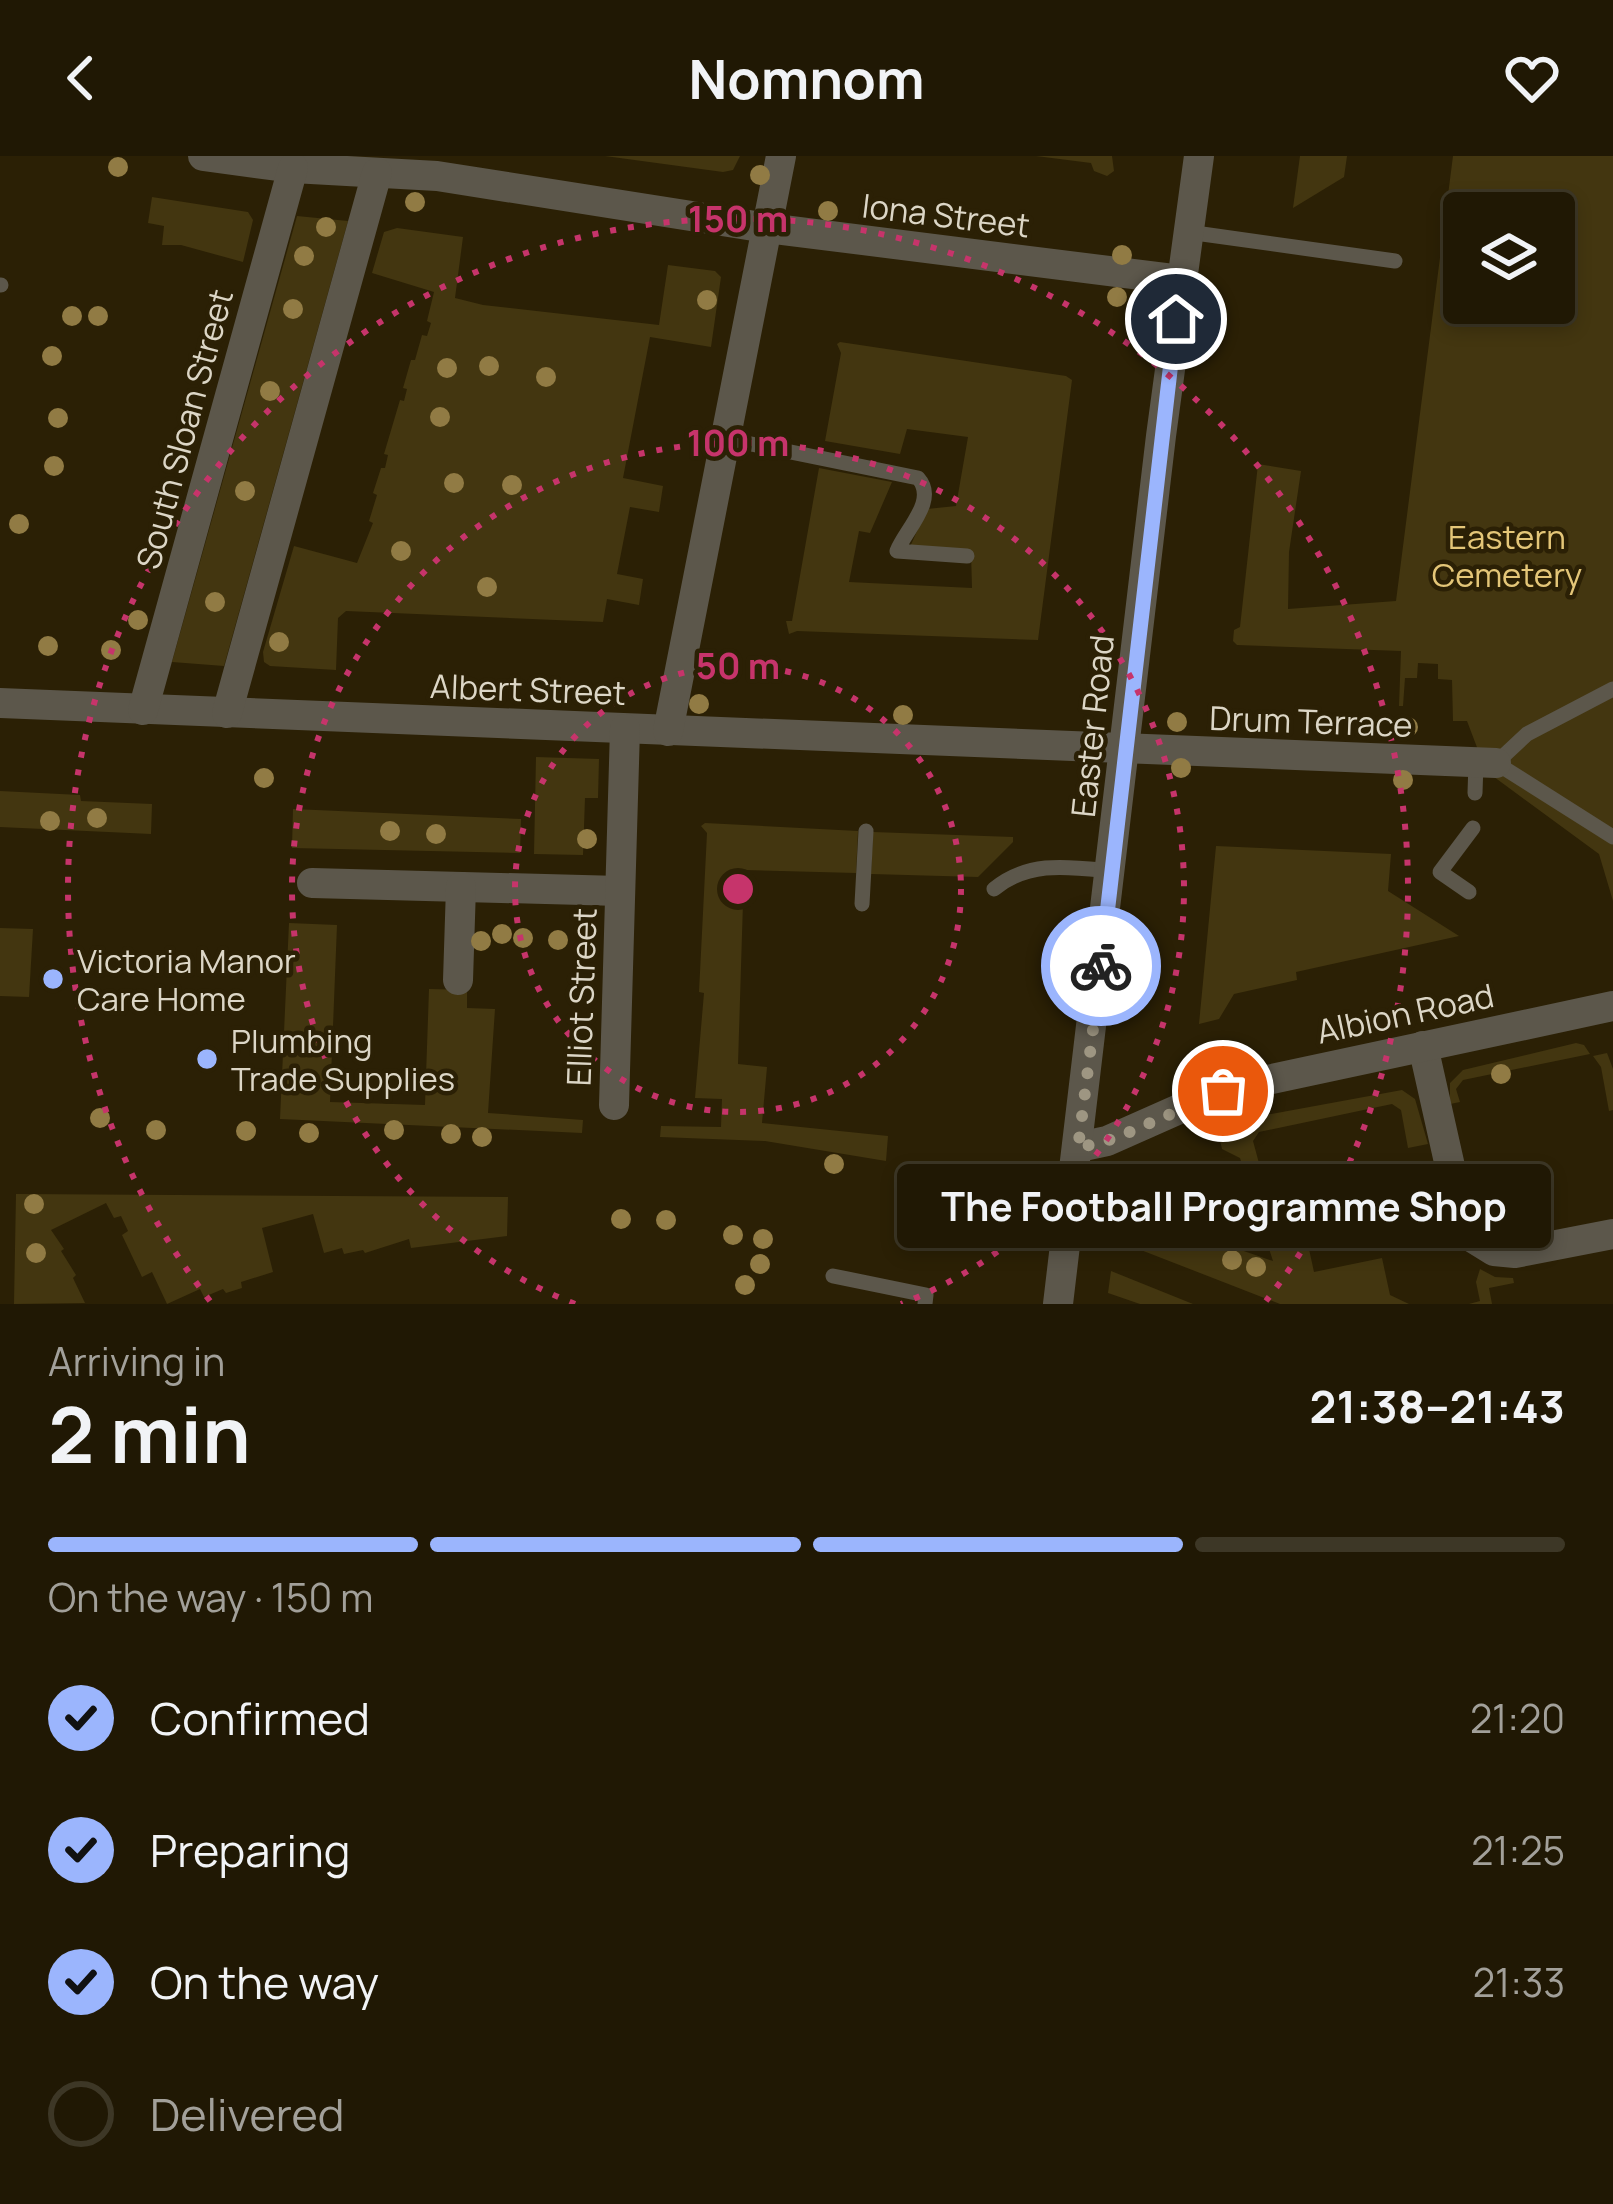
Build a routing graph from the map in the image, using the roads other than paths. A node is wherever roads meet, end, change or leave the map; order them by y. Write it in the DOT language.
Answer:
graph roads {
  1 [pos="203,156"];
  2 [pos="781,156"];
  3 [pos="1199,156"];
  4 [pos="357,167"];
  5 [pos="293,168"];
  6 [pos="767,229"];
  7 [pos="1188,232"];
  8 [pos="1395,261"];
  9 [pos="1181,280"];
  10 [pos="727,439"];
  11 [pos="967,556"];
  12 [pos="1613,688"];
  13 [pos="0,703"];
  14 [pos="143,710"];
  15 [pos="226,713"];
  16 [pos="625,729"];
  17 [pos="668,731"];
  18 [pos="1125,751"];
  19 [pos="1482,773"];
  20 [pos="1473,828"];
  21 [pos="866,831"];
  22 [pos="1613,837"];
  23 [pos="1112,871"];
  24 [pos="312,883"];
  25 [pos="461,887"];
  26 [pos="994,889"];
  27 [pos="620,892"];
  28 [pos="1469,892"];
  29 [pos="862,904"];
  30 [pos="458,980"];
  31 [pos="1613,1006"];
  32 [pos="1423,1046"];
  33 [pos="614,1105"];
  34 [pos="1078,1148"];
  35 [pos="1613,1234"];
  36 [pos="833,1276"];
  37 [pos="1059,1296"];
  38 [pos="925,1304"];
  1 -- 5 [label="street, Iona Street"];
  2 -- 6 [label="street"];
  3 -- 7 [label="street, Easter Road"];
  4 -- 5 [label="street, Iona Street"];
  4 -- 6 [label="street, Iona Street"];
  4 -- 15 [label="street"];
  5 -- 14 [label="street, South Sloan Street"];
  6 -- 9 [label="street, Iona Street"];
  6 -- 10 [label="street"];
  7 -- 8 [label="lane"];
  7 -- 9 [label="street, Easter Road"];
  9 -- 18 [label="street, Easter Road"];
  10 -- 11 [label="lane"];
  10 -- 17 [label="street"];
  12 -- 19 [label="lane"];
  13 -- 14 [label="street, Albert Street"];
  14 -- 15 [label="street, Albert Street"];
  15 -- 16 [label="street, Albert Street"];
  16 -- 17 [label="street, Albert Street"];
  16 -- 27 [label="street, Elliot Street"];
  17 -- 18 [label="street, Albert Street"];
  18 -- 19 [label="street, Drum Terrace"];
  18 -- 23 [label="street, Easter Road"];
  19 -- 22 [label="lane"];
  20 -- 28 [label="lane"];
  21 -- 29 [label="lane"];
  23 -- 26 [label="lane"];
  23 -- 34 [label="street, Easter Road"];
  24 -- 25 [label="street, Elliot Street"];
  25 -- 27 [label="street, Elliot Street"];
  25 -- 30 [label="street"];
  27 -- 33 [label="street, Elliot Street"];
  31 -- 32 [label="street, Albion Road"];
  32 -- 34 [label="street, Albion Road"];
  32 -- 35 [label="street"];
  34 -- 37 [label="street, Easter Road"];
  36 -- 38 [label="lane"];
}
